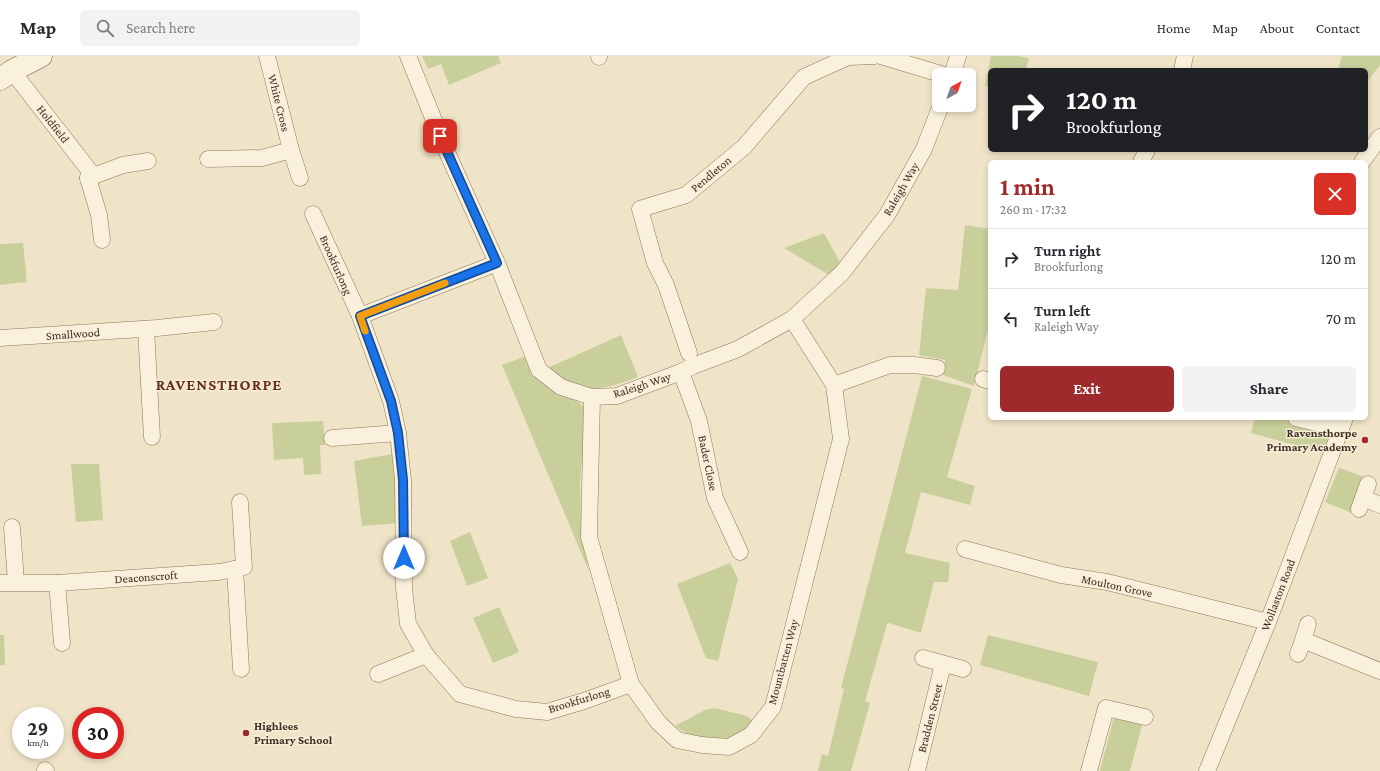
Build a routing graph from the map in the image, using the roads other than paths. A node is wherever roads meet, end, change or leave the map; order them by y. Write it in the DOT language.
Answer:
graph roads {
  1 [pos="41,56"];
  2 [pos="267,56"];
  3 [pos="408,56"];
  4 [pos="874,56"];
  5 [pos="881,56"];
  6 [pos="958,56"];
  7 [pos="1185,56"];
  8 [pos="954,68"];
  9 [pos="1182,68"];
  10 [pos="932,71"];
  11 [pos="6,75"];
  12 [pos="937,112"];
  13 [pos="1380,137"];
  14 [pos="291,150"];
  15 [pos="208,159"];
  16 [pos="1363,160"];
  17 [pos="148,161"];
  18 [pos="88,178"];
  19 [pos="300,178"];
  20 [pos="313,214"];
  21 [pos="102,240"];
  22 [pos="497,263"];
  23 [pos="360,316"];
  24 [pos="792,319"];
  25 [pos="214,322"];
  26 [pos="146,329"];
  27 [pos="0,338"];
  28 [pos="688,353"];
  29 [pos="937,368"];
  30 [pos="681,372"];
  31 [pos="834,385"];
  32 [pos="592,397"];
  33 [pos="1312,420"];
  34 [pos="1343,424"];
  35 [pos="398,433"];
  36 [pos="152,437"];
  37 [pos="332,438"];
  38 [pos="1363,497"];
  39 [pos="240,502"];
  40 [pos="1380,504"];
  41 [pos="12,527"];
  42 [pos="965,549"];
  43 [pos="740,552"];
  44 [pos="235,569"];
  45 [pos="16,582"];
  46 [pos="0,583"];
  47 [pos="57,584"];
  48 [pos="1268,622"];
  49 [pos="1308,624"];
  50 [pos="62,644"];
  51 [pos="426,656"];
  52 [pos="923,658"];
  53 [pos="943,664"];
  54 [pos="241,669"];
  55 [pos="963,669"];
  56 [pos="1380,671"];
  57 [pos="378,674"];
  58 [pos="631,684"];
  59 [pos="1145,718"];
  60 [pos="917,771"];
  61 [pos="1089,771"];
  62 [pos="1207,771"];
  1 -- 11 [label="street"];
  2 -- 14 [label="street, White Cross"];
  3 -- 22 [label="street, Raleigh Way"];
  4 -- 28 [label="street, Pendleton"];
  5 -- 10 [label="street"];
  6 -- 8 [label="street"];
  7 -- 9 [label="street"];
  11 -- 18 [label="street, Holdfield"];
  12 -- 24 [label="street, Raleigh Way"];
  13 -- 16 [label="street"];
  14 -- 15 [label="street"];
  14 -- 19 [label="street, White Cross"];
  17 -- 18 [label="street"];
  18 -- 21 [label="street, Holdfield"];
  20 -- 23 [label="street, Brookfurlong"];
  22 -- 23 [label="street"];
  22 -- 32 [label="street, Raleigh Way"];
  23 -- 35 [label="street, Brookfurlong"];
  24 -- 30 [label="street, Raleigh Way"];
  24 -- 31 [label="street, Mountbatten Way"];
  25 -- 26 [label="street, Smallwood"];
  26 -- 27 [label="street, Smallwood"];
  26 -- 36 [label="street"];
  29 -- 31 [label="street"];
  30 -- 32 [label="street, Raleigh Way"];
  30 -- 43 [label="street, Bader Close"];
  31 -- 58 [label="street, Mountbatten Way"];
  32 -- 58 [label="street, Mountbatten Way"];
  33 -- 34 [label="street"];
  34 -- 48 [label="street, Wollaston Road"];
  35 -- 37 [label="street"];
  35 -- 51 [label="street, Brookfurlong"];
  38 -- 40 [label="street"];
  39 -- 44 [label="street"];
  41 -- 45 [label="street"];
  42 -- 48 [label="street, Moulton Grove"];
  44 -- 47 [label="street, Deaconscroft"];
  44 -- 54 [label="street"];
  45 -- 46 [label="street, Deaconscroft"];
  45 -- 47 [label="street, Deaconscroft"];
  47 -- 50 [label="street"];
  48 -- 62 [label="street, Wollaston Road"];
  49 -- 56 [label="street"];
  51 -- 57 [label="street"];
  51 -- 58 [label="street, Brookfurlong"];
  52 -- 53 [label="street"];
  53 -- 55 [label="street"];
  53 -- 60 [label="street, Bradden Street"];
  59 -- 61 [label="street"];
}
